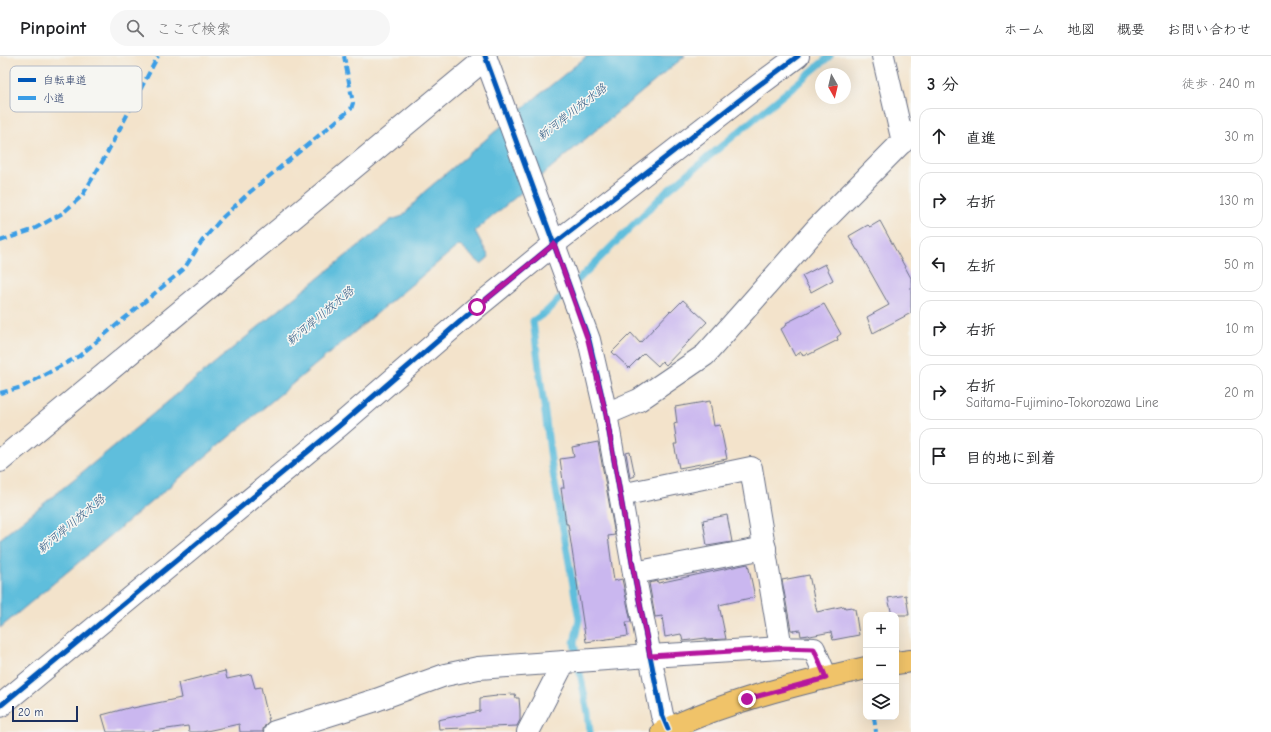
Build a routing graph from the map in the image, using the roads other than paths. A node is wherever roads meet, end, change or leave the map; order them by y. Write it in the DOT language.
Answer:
graph roads {
  1 [pos="798,56"];
  2 [pos="883,56"];
  3 [pos="488,62"];
  4 [pos="907,137"];
  5 [pos="551,237"];
  6 [pos="606,414"];
  7 [pos="0,461"];
  8 [pos="621,495"];
  9 [pos="764,548"];
  10 [pos="634,573"];
  11 [pos="781,648"];
  12 [pos="650,656"];
  13 [pos="911,661"];
  14 [pos="564,662"];
  15 [pos="899,663"];
  16 [pos="863,669"];
  17 [pos="826,678"];
  18 [pos="0,706"];
  19 [pos="665,730"];
  20 [pos="280,731"];
  21 [pos="528,732"];
  1 -- 5 [label="street"];
  2 -- 4 [label="street"];
  3 -- 5 [label="street"];
  3 -- 7 [label="street"];
  4 -- 6 [label="street"];
  5 -- 6 [label="street"];
  5 -- 18 [label="street"];
  6 -- 8 [label="street"];
  8 -- 9 [label="street"];
  8 -- 10 [label="street"];
  9 -- 10 [label="street"];
  9 -- 11 [label="street"];
  10 -- 12 [label="street"];
  11 -- 12 [label="street"];
  11 -- 17 [label="street"];
  12 -- 14 [label="street"];
  12 -- 19 [label="street"];
  13 -- 15 [label="main road"];
  14 -- 20 [label="street"];
  14 -- 21 [label="street"];
  16 -- 17 [label="main road"];
  17 -- 19 [label="main road"];
}
